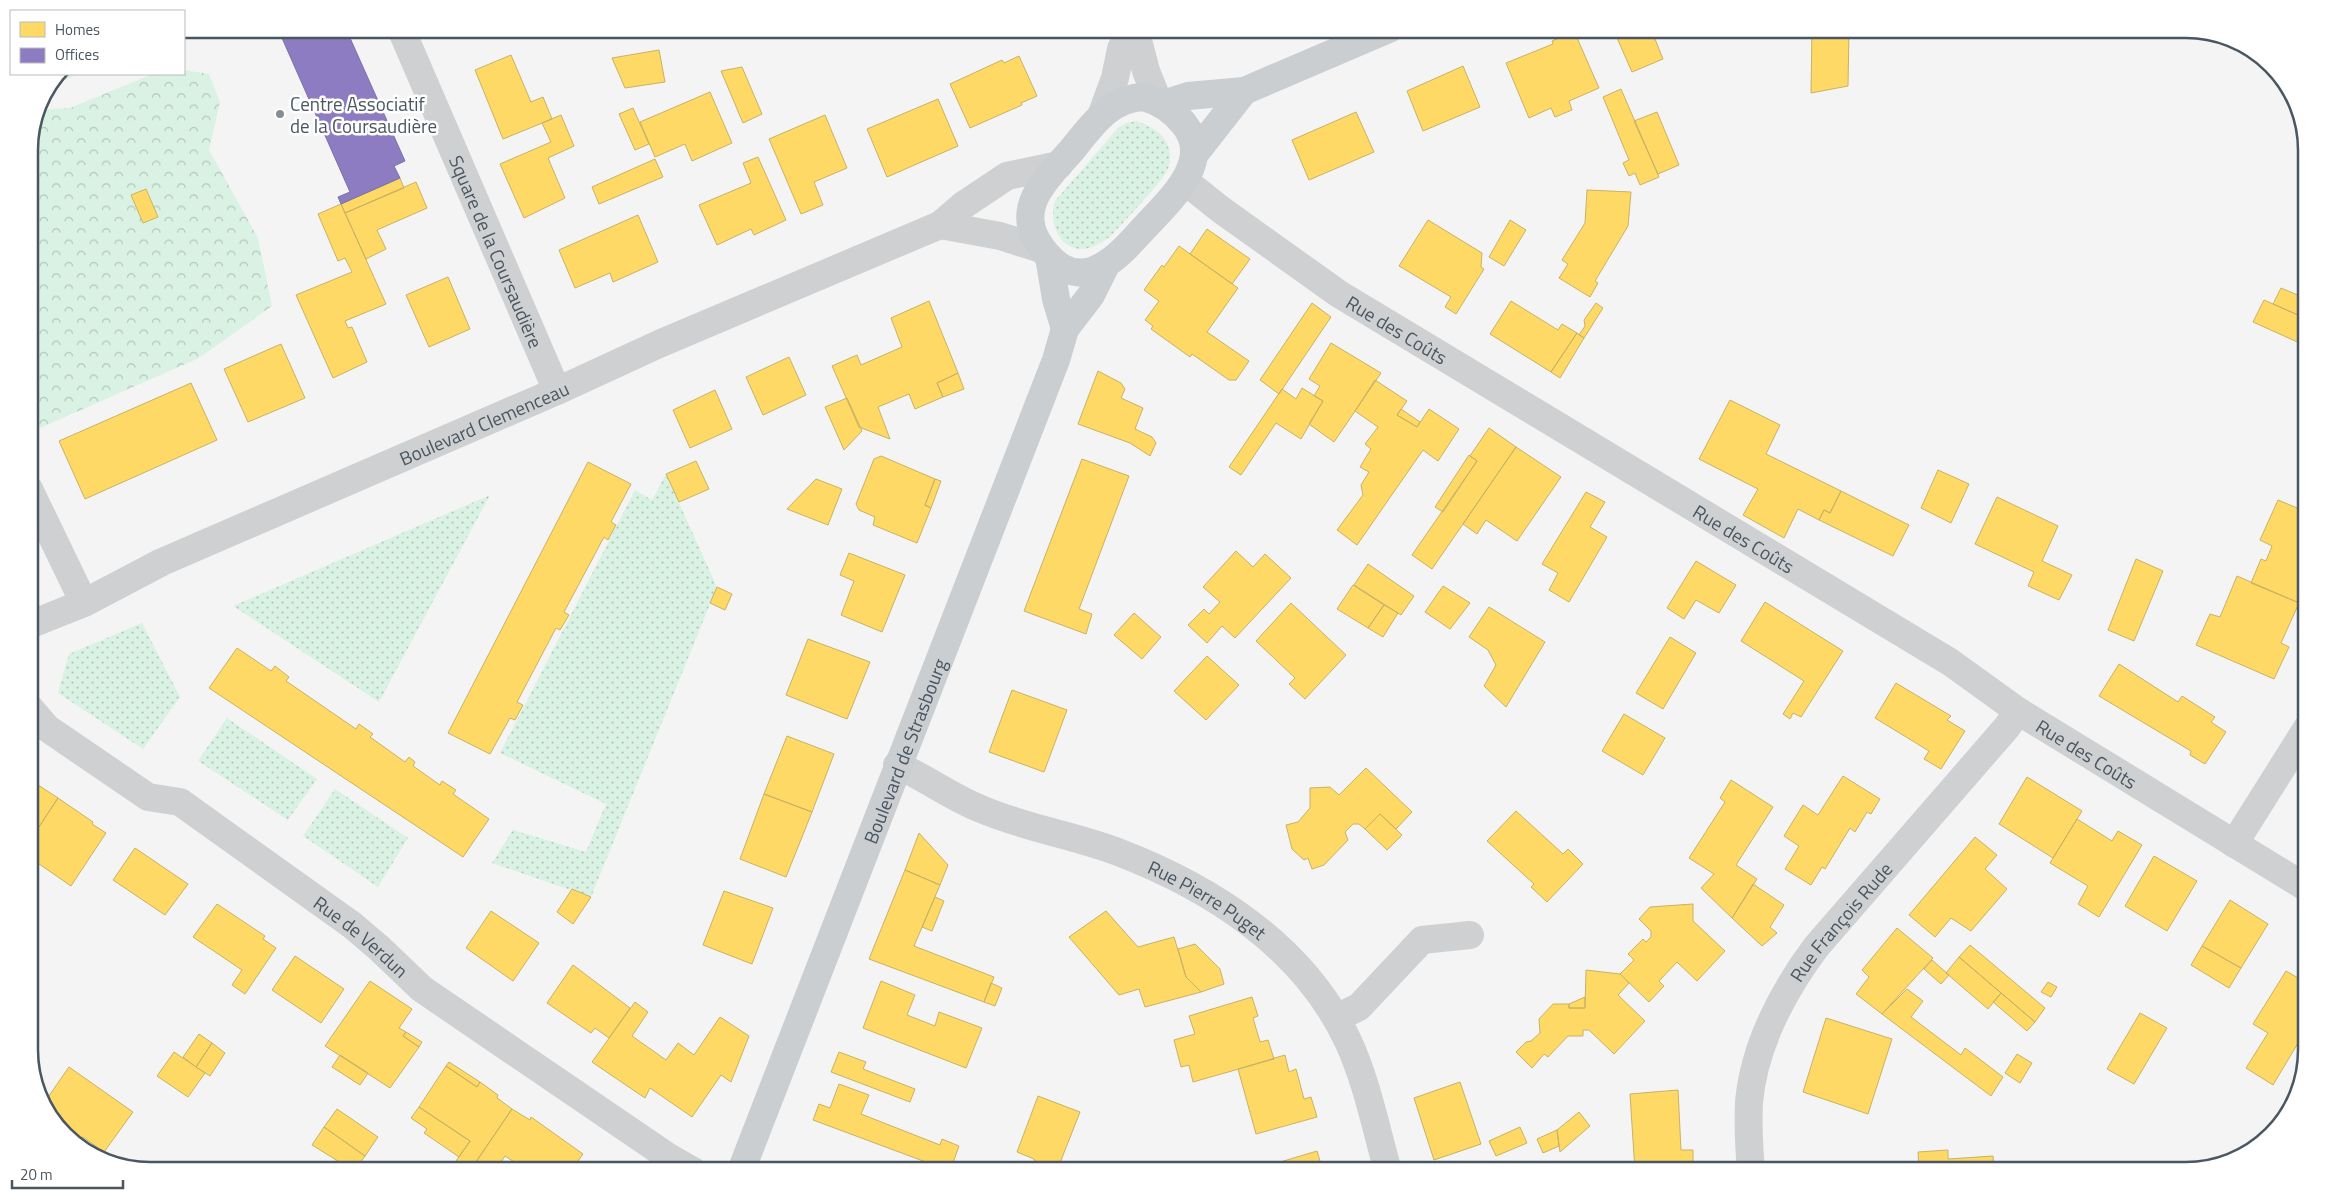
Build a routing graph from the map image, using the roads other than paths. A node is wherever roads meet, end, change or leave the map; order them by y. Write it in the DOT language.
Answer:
graph roads {
  1 [pos="405,38"];
  2 [pos="1126,38"];
  3 [pos="1135,38"];
  4 [pos="1368,38"];
  5 [pos="1244,91"];
  6 [pos="1160,102"];
  7 [pos="1101,116"];
  8 [pos="1194,155"];
  9 [pos="1059,165"];
  10 [pos="1185,181"];
  11 [pos="940,225"];
  12 [pos="1045,253"];
  13 [pos="1106,265"];
  14 [pos="1065,330"];
  15 [pos="557,391"];
  16 [pos="38,508"];
  17 [pos="84,603"];
  18 [pos="38,621"];
  19 [pos="2018,711"];
  20 [pos="38,718"];
  21 [pos="2298,742"];
  22 [pos="897,765"];
  23 [pos="2234,844"];
  24 [pos="2298,883"];
  25 [pos="1470,935"];
  26 [pos="1336,1018"];
  27 [pos="677,1162"];
  28 [pos="743,1162"];
  29 [pos="1385,1162"];
  30 [pos="1750,1162"];
  1 -- 15 [label="street, Square de la Coursaudière"];
  2 -- 7 [label="street"];
  3 -- 6 [label="street"];
  4 -- 5 [label="main road"];
  5 -- 6 [label="main road"];
  5 -- 8 [label="main road"];
  6 -- 7 [label="main road"];
  6 -- 8 [label="main road"];
  7 -- 9 [label="main road"];
  8 -- 10 [label="main road"];
  9 -- 11 [label="street, Boulevard Clemenceau"];
  9 -- 12 [label="main road"];
  10 -- 13 [label="main road"];
  10 -- 19 [label="street, Rue des Coûts"];
  11 -- 12 [label="street"];
  11 -- 15 [label="street, Boulevard Clemenceau"];
  12 -- 13 [label="main road"];
  12 -- 14 [label="main road"];
  13 -- 14 [label="main road, Boulevard de Strasbourg"];
  14 -- 22 [label="main road, Boulevard de Strasbourg"];
  15 -- 17 [label="street, Boulevard Clemenceau"];
  16 -- 17 [label="street"];
  17 -- 18 [label="street, Boulevard Clemenceau"];
  19 -- 23 [label="street, Rue des Coûts"];
  19 -- 30 [label="street, Rue François Rude"];
  20 -- 27 [label="street, Rue de Verdun"];
  21 -- 23 [label="street"];
  22 -- 26 [label="street, Rue Pierre Puget"];
  22 -- 28 [label="main road, Boulevard de Strasbourg"];
  23 -- 24 [label="street, Rue des Coûts"];
  25 -- 26 [label="street"];
  26 -- 29 [label="street, Rue Pierre Puget"];
}
